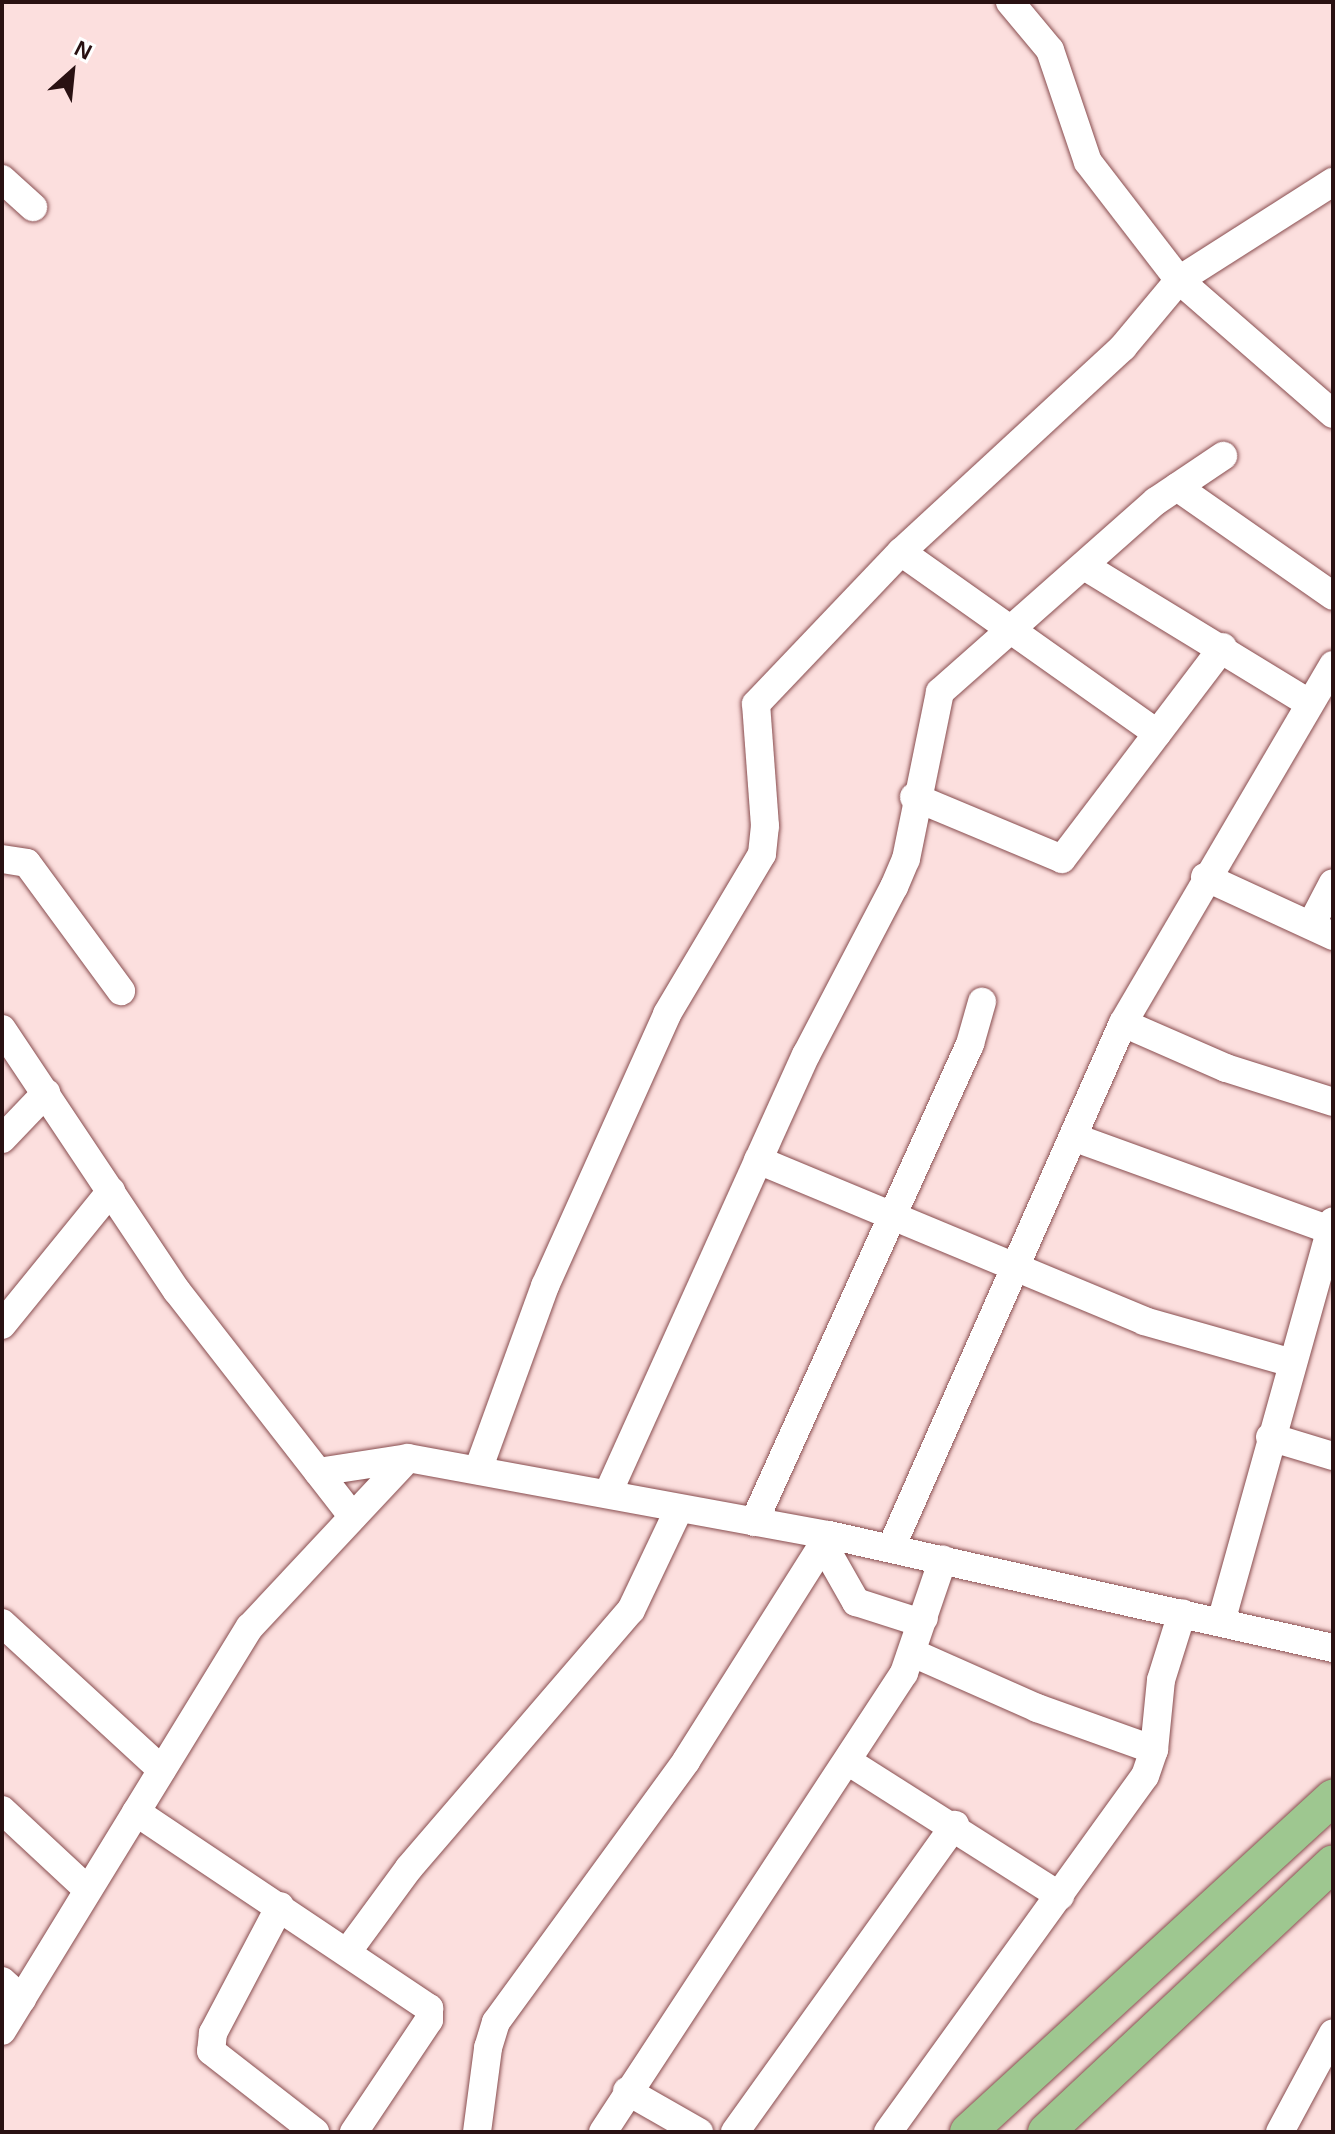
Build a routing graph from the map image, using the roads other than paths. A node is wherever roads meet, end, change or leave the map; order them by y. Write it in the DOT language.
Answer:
graph roads {
  1 [pos="1010,2"];
  2 [pos="2,179"];
  3 [pos="1333,182"];
  4 [pos="33,207"];
  5 [pos="1179,280"];
  6 [pos="1333,414"];
  7 [pos="1223,456"];
  8 [pos="1177,487"];
  9 [pos="901,552"];
  10 [pos="1086,567"];
  11 [pos="1333,596"];
  12 [pos="1013,631"];
  13 [pos="1223,647"];
  14 [pos="1333,665"];
  15 [pos="1309,703"];
  16 [pos="1157,733"];
  17 [pos="914,797"];
  18 [pos="2,859"];
  19 [pos="1205,877"];
  20 [pos="1333,883"];
  21 [pos="1322,930"];
  22 [pos="121,991"];
  23 [pos="982,1002"];
  24 [pos="1123,1023"];
  25 [pos="2,1029"];
  26 [pos="46,1093"];
  27 [pos="1333,1102"];
  28 [pos="1073,1137"];
  29 [pos="2,1139"];
  30 [pos="758,1160"];
  31 [pos="111,1191"];
  32 [pos="893,1213"];
  33 [pos="1332,1226"];
  34 [pos="1015,1265"];
  35 [pos="1322,1302"];
  36 [pos="2,1325"];
  37 [pos="1292,1363"];
  38 [pos="1270,1437"];
  39 [pos="1333,1456"];
  40 [pos="408,1458"];
  41 [pos="478,1470"];
  42 [pos="318,1472"];
  43 [pos="608,1493"];
  44 [pos="679,1509"];
  45 [pos="353,1517"];
  46 [pos="754,1522"];
  47 [pos="826,1539"];
  48 [pos="891,1548"];
  49 [pos="943,1559"];
  50 [pos="1182,1613"];
  51 [pos="924,1618"];
  52 [pos="1221,1622"];
  53 [pos="2,1623"];
  54 [pos="1333,1648"];
  55 [pos="913,1653"];
  56 [pos="1154,1750"];
  57 [pos="849,1762"];
  58 [pos="162,1770"];
  59 [pos="1333,1798"];
  60 [pos="2,1810"];
  61 [pos="136,1812"];
  62 [pos="955,1825"];
  63 [pos="1333,1863"];
  64 [pos="88,1890"];
  65 [pos="1060,1896"];
  66 [pos="280,1906"];
  67 [pos="348,1951"];
  68 [pos="12,1990"];
  69 [pos="2,2031"];
  70 [pos="1333,2033"];
  71 [pos="627,2091"];
  72 [pos="315,2132"];
  73 [pos="354,2132"];
  74 [pos="477,2132"];
  75 [pos="603,2132"];
  76 [pos="699,2132"];
  77 [pos="735,2132"];
  78 [pos="888,2132"];
  79 [pos="968,2132"];
  80 [pos="1046,2132"];
  81 [pos="1280,2132"];
  1 -- 5 [label="street"];
  2 -- 4 [label="street"];
  3 -- 5 [label="street"];
  5 -- 6 [label="street"];
  5 -- 9 [label="street"];
  7 -- 8 [label="street"];
  8 -- 10 [label="street"];
  8 -- 11 [label="street"];
  9 -- 12 [label="street"];
  9 -- 41 [label="street"];
  10 -- 12 [label="street"];
  10 -- 13 [label="street"];
  12 -- 16 [label="street"];
  12 -- 17 [label="street"];
  13 -- 15 [label="street"];
  13 -- 16 [label="street"];
  14 -- 15 [label="street"];
  15 -- 19 [label="street"];
  16 -- 17 [label="street"];
  17 -- 30 [label="street"];
  18 -- 22 [label="street"];
  19 -- 21 [label="street"];
  19 -- 24 [label="street"];
  20 -- 21 [label="street"];
  23 -- 32 [label="street"];
  24 -- 27 [label="street"];
  24 -- 28 [label="street"];
  25 -- 26 [label="street"];
  26 -- 29 [label="street"];
  26 -- 31 [label="street"];
  28 -- 33 [label="street"];
  28 -- 34 [label="street"];
  30 -- 32 [label="street"];
  30 -- 43 [label="street"];
  31 -- 36 [label="street"];
  31 -- 42 [label="street"];
  32 -- 34 [label="street"];
  32 -- 46 [label="street"];
  33 -- 35 [label="street"];
  34 -- 37 [label="street"];
  34 -- 48 [label="street"];
  35 -- 37 [label="street"];
  37 -- 38 [label="street"];
  38 -- 39 [label="street"];
  38 -- 52 [label="street"];
  40 -- 41 [label="street"];
  40 -- 42 [label="street"];
  40 -- 45 [label="street"];
  41 -- 43 [label="street"];
  42 -- 45 [label="street"];
  43 -- 44 [label="street"];
  44 -- 46 [label="street"];
  44 -- 67 [label="street"];
  45 -- 58 [label="street"];
  46 -- 47 [label="street"];
  47 -- 48 [label="street"];
  47 -- 51 [label="street"];
  47 -- 74 [label="street"];
  48 -- 49 [label="street"];
  49 -- 50 [label="street"];
  49 -- 51 [label="street"];
  50 -- 52 [label="street"];
  50 -- 56 [label="street"];
  51 -- 55 [label="street"];
  52 -- 54 [label="street"];
  53 -- 58 [label="street"];
  55 -- 56 [label="street"];
  55 -- 57 [label="street"];
  56 -- 65 [label="street"];
  57 -- 62 [label="street"];
  57 -- 71 [label="street"];
  58 -- 61 [label="street"];
  59 -- 79 [label="main road"];
  60 -- 64 [label="street"];
  61 -- 64 [label="street"];
  61 -- 66 [label="street"];
  62 -- 65 [label="street"];
  62 -- 77 [label="street"];
  63 -- 80 [label="main road"];
  64 -- 68 [label="street"];
  65 -- 78 [label="street"];
  66 -- 67 [label="street"];
  66 -- 72 [label="street"];
  67 -- 73 [label="street"];
  68 -- 69 [label="street"];
  70 -- 81 [label="street"];
  71 -- 75 [label="street"];
  71 -- 76 [label="street"];
}
